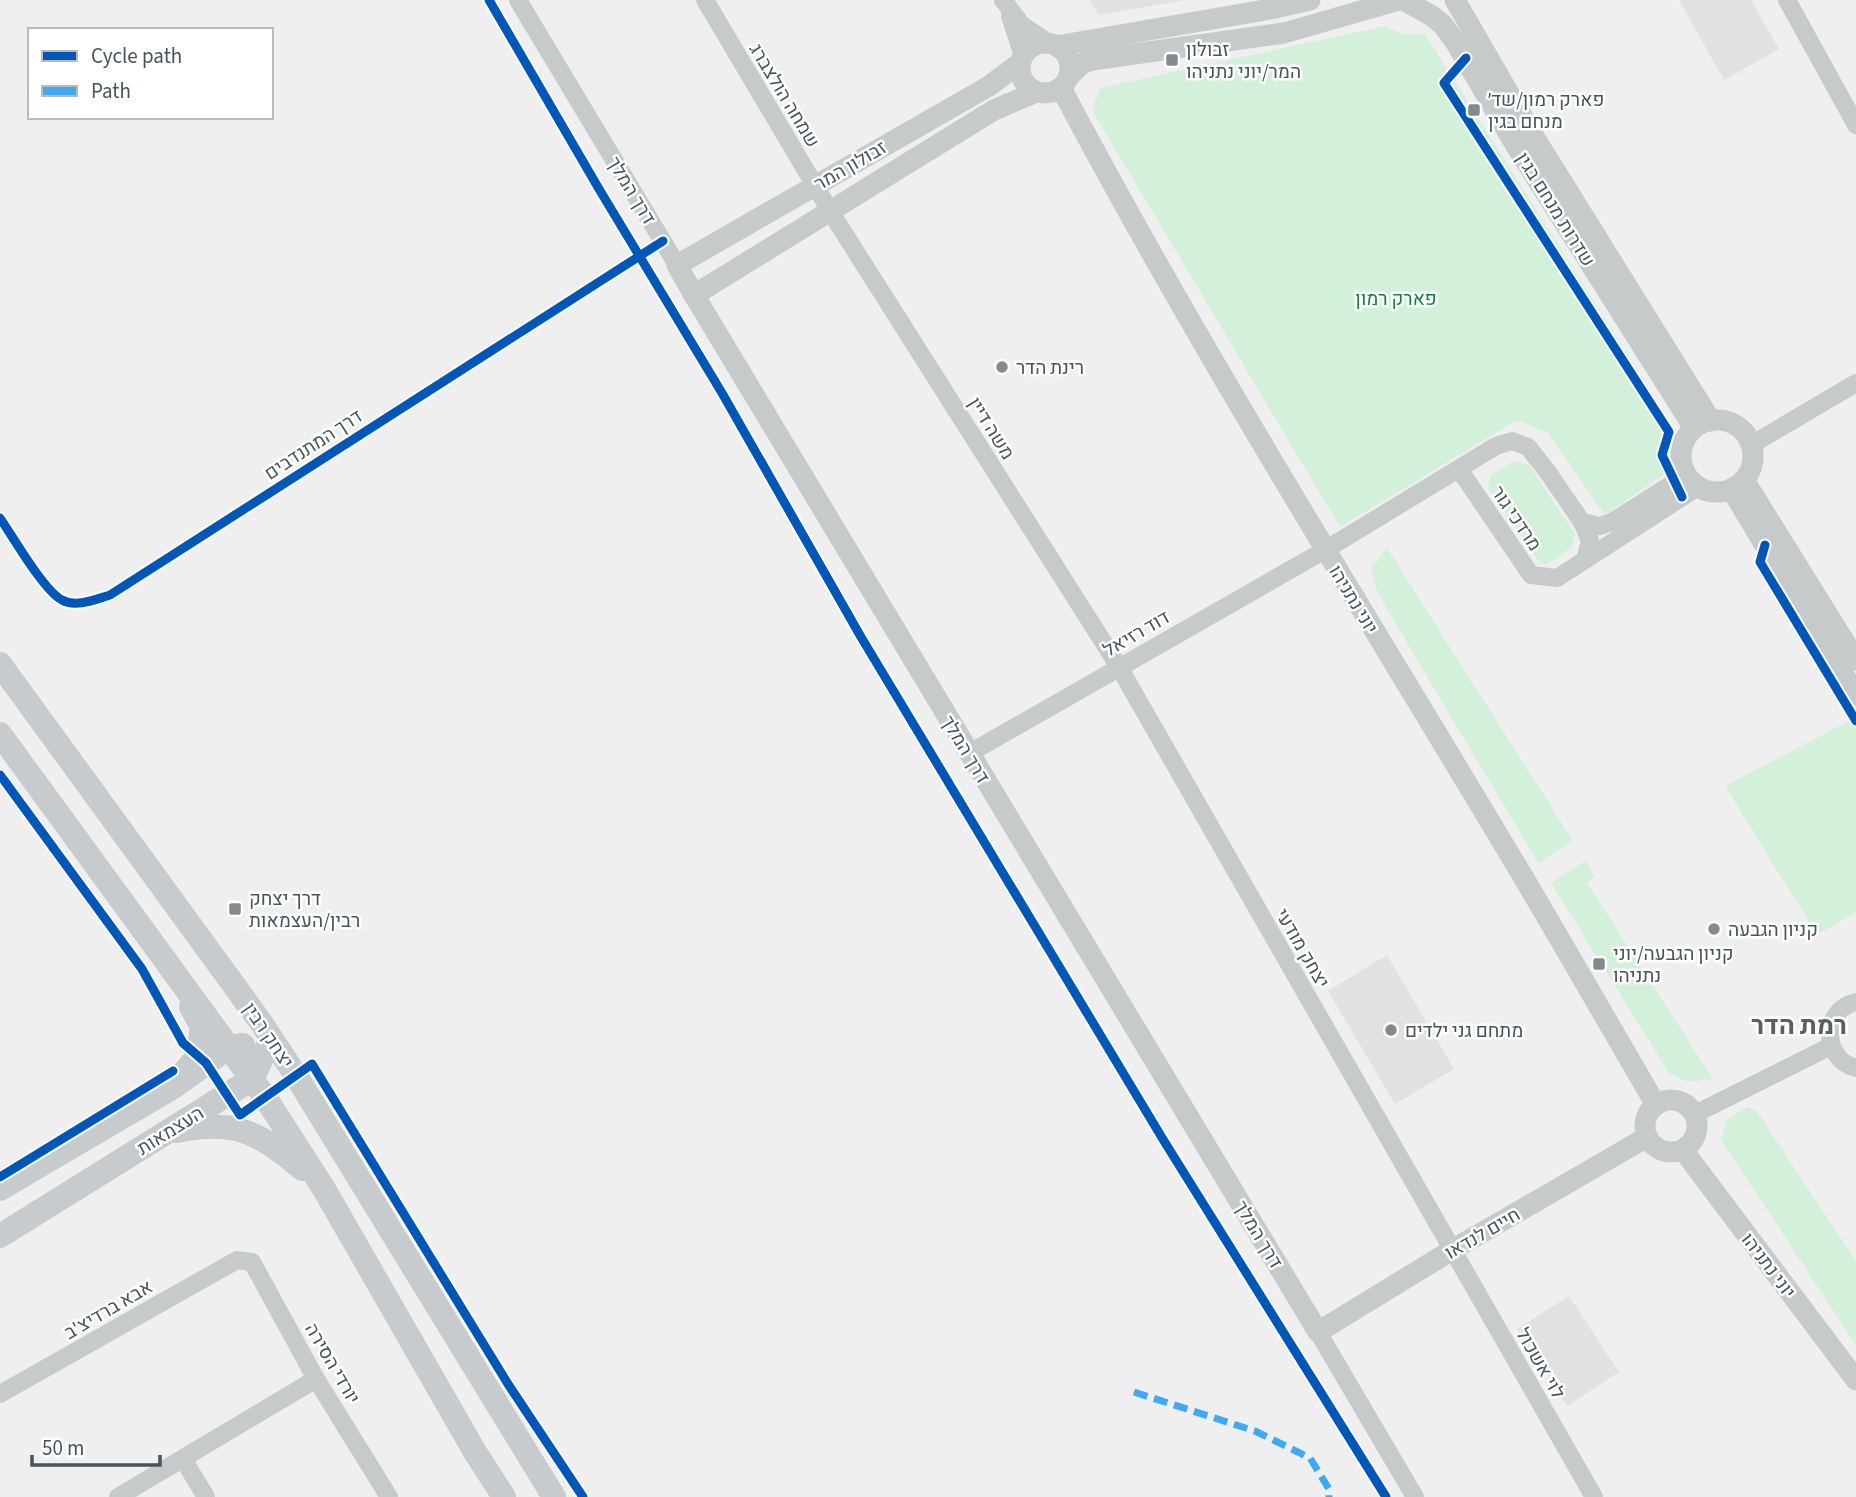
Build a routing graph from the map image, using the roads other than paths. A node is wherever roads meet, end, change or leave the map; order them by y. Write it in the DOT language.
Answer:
graph roads {
  1 [pos="518,0"];
  2 [pos="705,0"];
  3 [pos="1310,0"];
  4 [pos="1409,0"];
  5 [pos="1455,0"];
  6 [pos="1787,0"];
  7 [pos="1004,3"];
  8 [pos="1053,45"];
  9 [pos="1021,59"];
  10 [pos="1065,82"];
  11 [pos="1035,92"];
  12 [pos="1856,125"];
  13 [pos="815,186"];
  14 [pos="830,211"];
  15 [pos="677,265"];
  16 [pos="694,295"];
  17 [pos="1856,383"];
  18 [pos="1703,425"];
  19 [pos="1751,444"];
  20 [pos="1460,469"];
  21 [pos="1692,481"];
  22 [pos="1738,484"];
  23 [pos="1582,522"];
  24 [pos="1325,550"];
  25 [pos="1585,560"];
  26 [pos="1856,660"];
  27 [pos="0,664"];
  28 [pos="1119,667"];
  29 [pos="1856,695"];
  30 [pos="0,734"];
  31 [pos="968,754"];
  32 [pos="174,975"];
  33 [pos="1856,1002"];
  34 [pos="271,1039"];
  35 [pos="1831,1046"];
  36 [pos="229,1047"];
  37 [pos="1856,1068"];
  38 [pos="252,1079"];
  39 [pos="172,1088"];
  40 [pos="1656,1104"];
  41 [pos="1695,1114"];
  42 [pos="162,1134"];
  43 [pos="1647,1138"];
  44 [pos="1683,1150"];
  45 [pos="0,1188"];
  46 [pos="324,1189"];
  47 [pos="0,1236"];
  48 [pos="1452,1250"];
  49 [pos="237,1260"];
  50 [pos="1318,1332"];
  51 [pos="316,1379"];
  52 [pos="1856,1380"];
  53 [pos="0,1394"];
  54 [pos="183,1459"];
  55 [pos="118,1497"];
  56 [pos="206,1497"];
  57 [pos="389,1497"];
  58 [pos="503,1497"];
  59 [pos="554,1497"];
  60 [pos="1415,1497"];
  61 [pos="1594,1497"];
  1 -- 15 [label="street, דרך המלך"];
  2 -- 13 [label="street, שמחה הולצברג"];
  3 -- 8 [label="street"];
  4 -- 10 [label="street"];
  4 -- 18 [label="street, שדרות מנחם בגין"];
  5 -- 18 [label="street, שדרות מנחם בגין"];
  6 -- 12 [label="street"];
  7 -- 8 [label="street"];
  7 -- 9 [label="street"];
  8 -- 9 [label="street"];
  8 -- 10 [label="street"];
  9 -- 11 [label="street"];
  9 -- 13 [label="street, זבולון המר"];
  10 -- 11 [label="street"];
  10 -- 24 [label="street, יוני נתניהו"];
  11 -- 14 [label="street, זבולון המר"];
  13 -- 14 [label="street, שמחה הולצברג"];
  13 -- 15 [label="street, זבולון המר"];
  14 -- 16 [label="street, זבולון המר"];
  14 -- 28 [label="street, משה דיין"];
  15 -- 16 [label="street, דרך המלך"];
  16 -- 31 [label="street, דרך המלך"];
  17 -- 19 [label="street"];
  18 -- 19 [label="street"];
  18 -- 21 [label="street"];
  19 -- 22 [label="street"];
  20 -- 23 [label="street"];
  20 -- 24 [label="street"];
  20 -- 25 [label="street, מרדכי גור"];
  21 -- 22 [label="street"];
  21 -- 23 [label="street"];
  21 -- 25 [label="street, מרדכי גור"];
  22 -- 26 [label="street"];
  22 -- 29 [label="street"];
  23 -- 25 [label="street"];
  24 -- 28 [label="street, דוד רזיאל"];
  24 -- 40 [label="street, יוני נתניהו"];
  27 -- 34 [label="main road, יצחק רבין"];
  28 -- 31 [label="street, דוד רזיאל"];
  28 -- 48 [label="street, יצחק מודעי"];
  30 -- 32 [label="main road, יצחק רבין"];
  31 -- 50 [label="street, דרך המלך"];
  32 -- 36 [label="main road, יצחק רבין"];
  32 -- 39 [label="main road"];
  33 -- 35 [label="street"];
  34 -- 36 [label="main road, העצמאות"];
  34 -- 38 [label="main road"];
  34 -- 59 [label="main road, יצחק רבין"];
  35 -- 37 [label="street"];
  35 -- 41 [label="street"];
  36 -- 38 [label="main road, יצחק רבין"];
  36 -- 39 [label="main road, העצמאות"];
  38 -- 42 [label="main road, העצמאות"];
  38 -- 46 [label="main road, יצחק רבין"];
  39 -- 45 [label="main road, העצמאות"];
  40 -- 41 [label="street"];
  40 -- 43 [label="street"];
  41 -- 44 [label="street"];
  42 -- 46 [label="main road"];
  42 -- 47 [label="main road, העצמאות"];
  43 -- 44 [label="street"];
  43 -- 48 [label="street, חיים לנדאו"];
  44 -- 52 [label="street, יוני נתניהו"];
  46 -- 58 [label="main road, יצחק רבין"];
  48 -- 50 [label="street, חיים לנדאו"];
  48 -- 61 [label="street, לוי אשכול"];
  49 -- 51 [label="street, יורדי הסירה"];
  49 -- 53 [label="street, אבא ברדיצ'ב"];
  50 -- 60 [label="street, דרך המלך"];
  51 -- 54 [label="street"];
  51 -- 57 [label="street, יורדי הסירה"];
  54 -- 55 [label="street"];
  54 -- 56 [label="street"];
}
